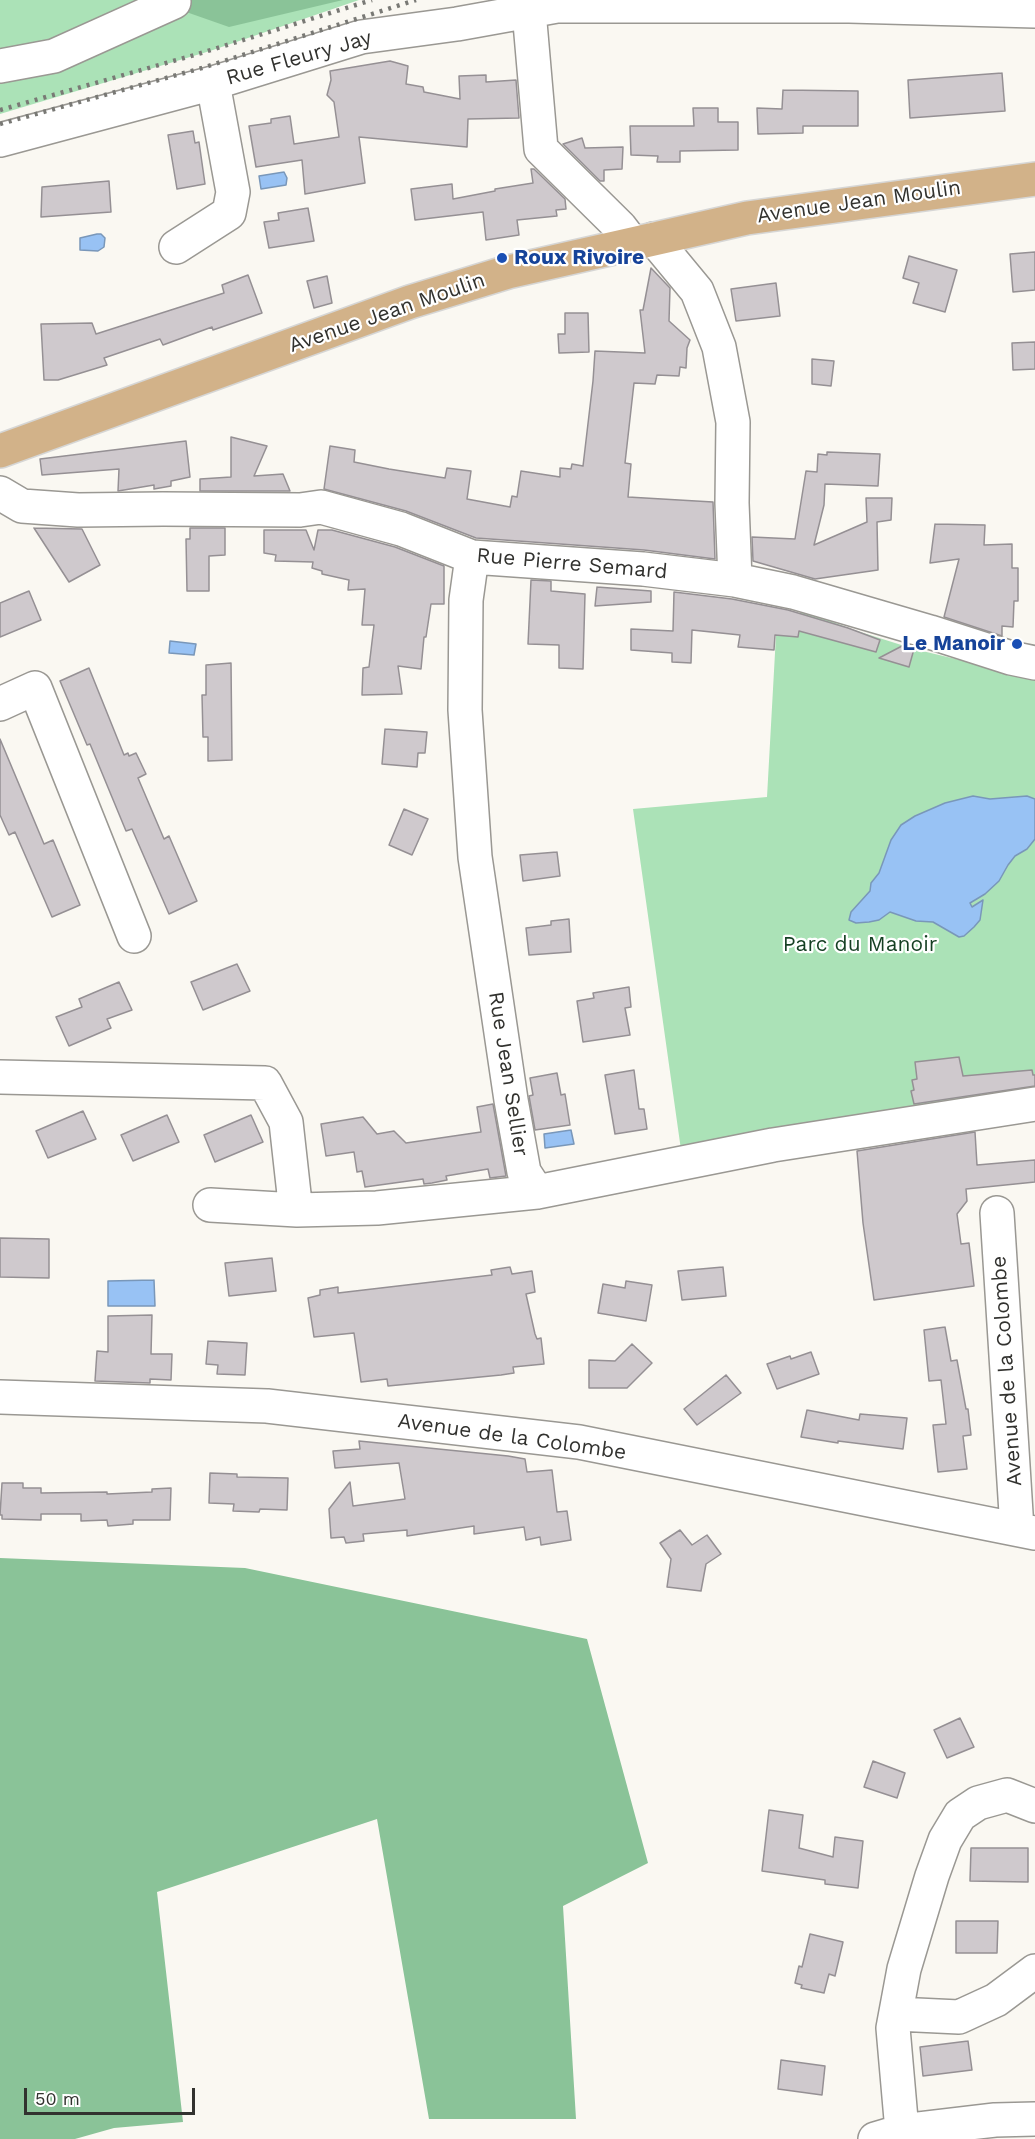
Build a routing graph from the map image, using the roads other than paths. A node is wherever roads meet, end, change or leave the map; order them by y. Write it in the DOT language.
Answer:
graph roads {
  1 [pos="174,2"];
  2 [pos="529,11"];
  3 [pos="1035,12"];
  4 [pos="0,66"];
  5 [pos="213,83"];
  6 [pos="0,140"];
  7 [pos="1035,178"];
  8 [pos="644,241"];
  9 [pos="176,247"];
  10 [pos="0,451"];
  11 [pos="0,494"];
  12 [pos="472,557"];
  13 [pos="735,580"];
  14 [pos="1035,663"];
  15 [pos="0,704"];
  16 [pos="134,936"];
  17 [pos="0,1077"];
  18 [pos="1035,1104"];
  19 [pos="537,1191"];
  20 [pos="294,1194"];
  21 [pos="210,1205"];
  22 [pos="997,1213"];
  23 [pos="0,1397"];
  24 [pos="1026,1531"];
  25 [pos="1035,1806"];
  26 [pos="1035,1971"];
  27 [pos="896,2014"];
  28 [pos="1035,2119"];
  29 [pos="888,2135"];
  1 -- 4 [label="street"];
  2 -- 3 [label="street, Rue Fleury Jay"];
  2 -- 5 [label="street, Rue Fleury Jay"];
  2 -- 8 [label="street"];
  5 -- 6 [label="street, Rue Fleury Jay"];
  5 -- 9 [label="street"];
  7 -- 8 [label="main road, Avenue Jean Moulin"];
  8 -- 10 [label="main road, Avenue Jean Moulin"];
  8 -- 13 [label="street"];
  11 -- 12 [label="street, Rue Pierre Semard"];
  12 -- 13 [label="street, Rue Pierre Semard"];
  12 -- 19 [label="street, Rue Jean Sellier"];
  13 -- 14 [label="street, Rue Pierre Semard"];
  15 -- 16 [label="street"];
  17 -- 20 [label="street"];
  18 -- 19 [label="street"];
  19 -- 21 [label="street"];
  22 -- 24 [label="street, Avenue de la Colombe"];
  23 -- 24 [label="street, Avenue de la Colombe"];
  25 -- 27 [label="street"];
  26 -- 27 [label="street"];
  27 -- 29 [label="street"];
  28 -- 29 [label="street"];
}
